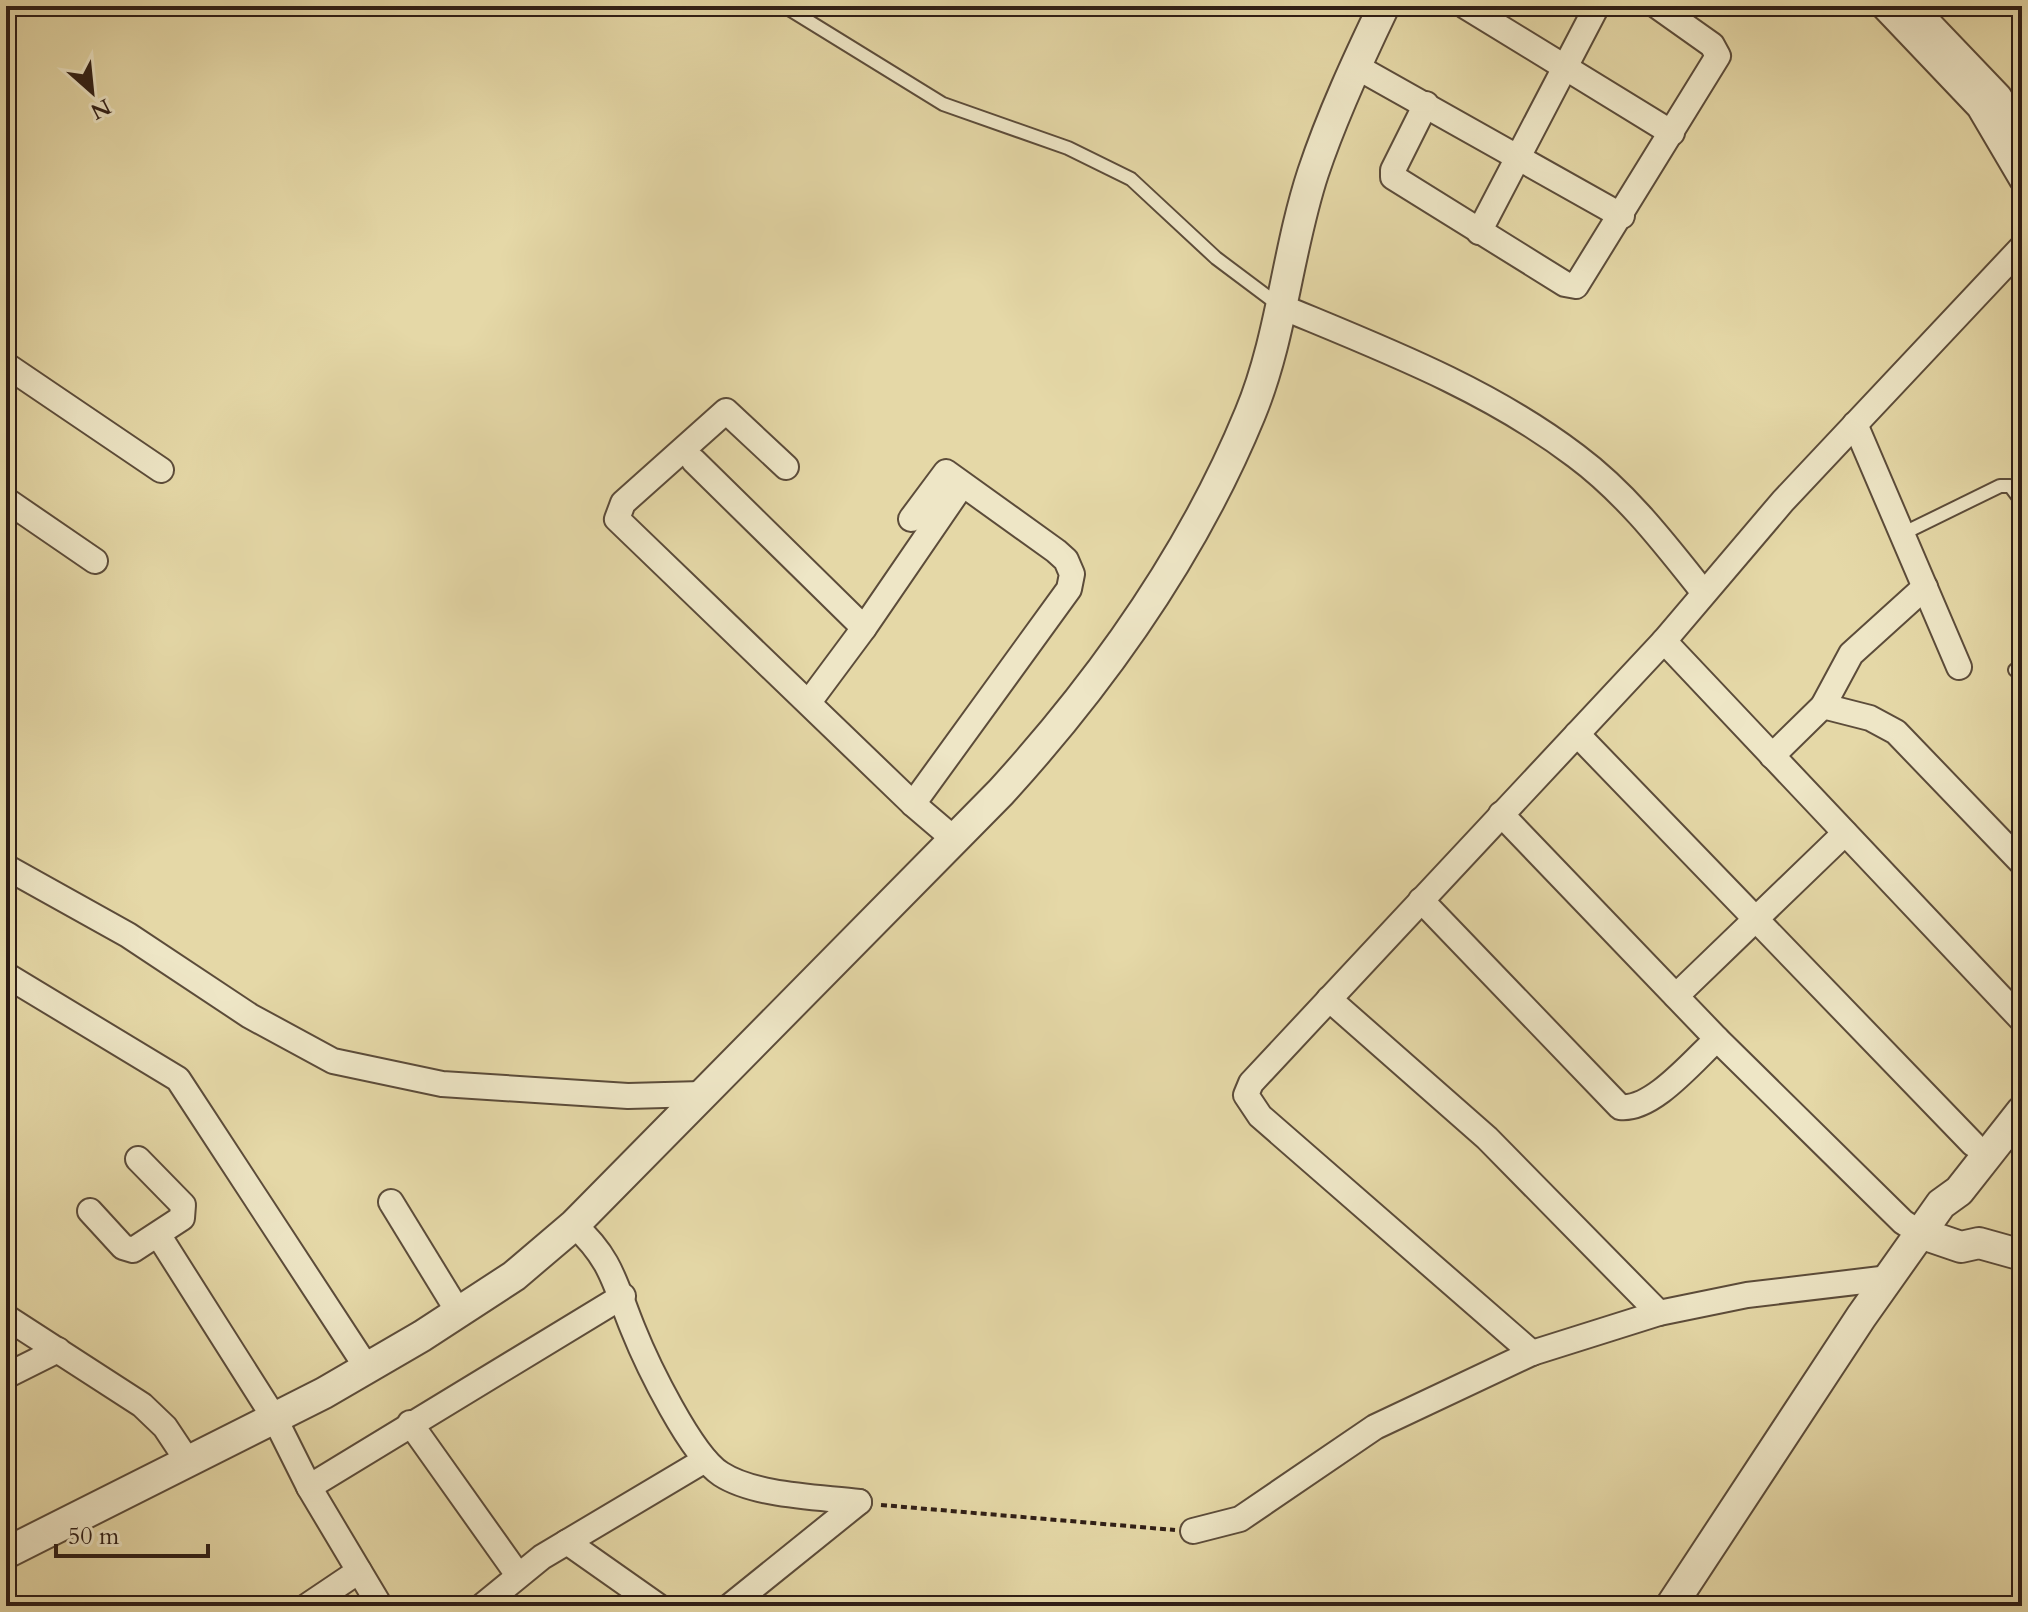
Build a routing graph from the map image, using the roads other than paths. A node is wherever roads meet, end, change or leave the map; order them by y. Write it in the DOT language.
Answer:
graph roads {
  1 [pos="784,6"];
  2 [pos="1466,6"];
  3 [pos="1597,6"];
  4 [pos="1657,6"];
  5 [pos="1883,6"];
  6 [pos="1913,6"];
  7 [pos="1378,8"];
  8 [pos="1357,67"];
  9 [pos="1566,68"];
  10 [pos="1426,104"];
  11 [pos="1672,133"];
  12 [pos="2022,134"];
  13 [pos="1519,158"];
  14 [pos="2022,180"];
  15 [pos="1622,216"];
  16 [pos="1479,232"];
  17 [pos="2022,247"];
  18 [pos="1282,307"];
  19 [pos="6,365"];
  20 [pos="1855,424"];
  21 [pos="694,461"];
  22 [pos="786,467"];
  23 [pos="161,470"];
  24 [pos="962,485"];
  25 [pos="6,500"];
  26 [pos="2022,502"];
  27 [pos="911,519"];
  28 [pos="1902,534"];
  29 [pos="95,561"];
  30 [pos="1925,587"];
  31 [pos="1704,593"];
  32 [pos="864,628"];
  33 [pos="1664,641"];
  34 [pos="1959,667"];
  35 [pos="809,702"];
  36 [pos="1823,706"];
  37 [pos="1577,734"];
  38 [pos="1772,756"];
  39 [pos="913,804"];
  40 [pos="1501,814"];
  41 [pos="1845,833"];
  42 [pos="954,839"];
  43 [pos="2022,863"];
  44 [pos="6,867"];
  45 [pos="1421,900"];
  46 [pos="1756,919"];
  47 [pos="6,975"];
  48 [pos="1676,996"];
  49 [pos="1329,999"];
  50 [pos="2022,1020"];
  51 [pos="1717,1039"];
  52 [pos="2022,1087"];
  53 [pos="702,1094"];
  54 [pos="2022,1111"];
  55 [pos="1973,1144"];
  56 [pos="138,1159"];
  57 [pos="391,1202"];
  58 [pos="1941,1204"];
  59 [pos="90,1211"];
  60 [pos="578,1222"];
  61 [pos="1920,1233"];
  62 [pos="159,1236"];
  63 [pos="1961,1247"];
  64 [pos="2022,1255"];
  65 [pos="2022,1272"];
  66 [pos="1889,1278"];
  67 [pos="623,1296"];
  68 [pos="459,1313"];
  69 [pos="1659,1313"];
  70 [pos="6,1317"];
  71 [pos="58,1350"];
  72 [pos="1532,1353"];
  73 [pos="367,1368"];
  74 [pos="6,1376"];
  75 [pos="275,1419"];
  76 [pos="410,1423"];
  77 [pos="187,1460"];
  78 [pos="705,1460"];
  79 [pos="309,1487"];
  80 [pos="1193,1531"];
  81 [pos="567,1542"];
  82 [pos="6,1553"];
  83 [pos="359,1571"];
  84 [pos="518,1575"];
  85 [pos="1674,1602"];
  86 [pos="307,1606"];
  87 [pos="380,1606"];
  88 [pos="482,1606"];
  89 [pos="658,1606"];
  90 [pos="730,1606"];
  1 -- 18 [label="lane"];
  2 -- 9 [label="street"];
  3 -- 9 [label="street"];
  4 -- 11 [label="street"];
  5 -- 14 [label="street"];
  6 -- 12 [label="street"];
  7 -- 8 [label="street"];
  8 -- 10 [label="street"];
  8 -- 18 [label="street"];
  9 -- 11 [label="street"];
  9 -- 13 [label="street"];
  10 -- 13 [label="street"];
  10 -- 16 [label="street"];
  11 -- 15 [label="street"];
  13 -- 15 [label="street"];
  13 -- 16 [label="street"];
  15 -- 16 [label="street"];
  17 -- 20 [label="street"];
  18 -- 31 [label="street"];
  18 -- 42 [label="street"];
  19 -- 23 [label="street"];
  20 -- 28 [label="street"];
  20 -- 31 [label="street"];
  21 -- 32 [label="street"];
  22 -- 35 [label="street"];
  24 -- 27 [label="street"];
  24 -- 32 [label="street"];
  24 -- 39 [label="street"];
  25 -- 29 [label="street"];
  26 -- 28 [label="lane"];
  28 -- 30 [label="street"];
  30 -- 34 [label="street"];
  30 -- 36 [label="street"];
  31 -- 33 [label="street"];
  32 -- 35 [label="street"];
  33 -- 37 [label="street"];
  33 -- 38 [label="street"];
  35 -- 39 [label="street"];
  36 -- 38 [label="street"];
  36 -- 43 [label="street"];
  37 -- 40 [label="street"];
  37 -- 46 [label="street"];
  38 -- 41 [label="street"];
  39 -- 42 [label="street"];
  40 -- 45 [label="street"];
  40 -- 48 [label="street"];
  41 -- 46 [label="street"];
  41 -- 50 [label="street"];
  42 -- 53 [label="street"];
  44 -- 53 [label="street"];
  45 -- 49 [label="street"];
  45 -- 51 [label="street"];
  46 -- 48 [label="street"];
  46 -- 55 [label="street"];
  47 -- 73 [label="street"];
  48 -- 51 [label="street"];
  49 -- 69 [label="street"];
  49 -- 72 [label="street"];
  51 -- 61 [label="street"];
  52 -- 55 [label="street"];
  53 -- 60 [label="street"];
  54 -- 58 [label="street"];
  55 -- 58 [label="street"];
  56 -- 62 [label="street"];
  57 -- 68 [label="street"];
  58 -- 61 [label="street"];
  59 -- 62 [label="street"];
  60 -- 67 [label="street"];
  60 -- 68 [label="street"];
  61 -- 63 [label="street"];
  61 -- 66 [label="street"];
  62 -- 75 [label="street"];
  63 -- 64 [label="street"];
  63 -- 65 [label="street"];
  66 -- 69 [label="street"];
  66 -- 85 [label="street"];
  67 -- 76 [label="street"];
  67 -- 78 [label="street"];
  68 -- 73 [label="street"];
  69 -- 72 [label="street"];
  70 -- 71 [label="street"];
  71 -- 74 [label="street"];
  71 -- 77 [label="street"];
  72 -- 80 [label="street"];
  73 -- 75 [label="street"];
  75 -- 77 [label="street"];
  75 -- 79 [label="street"];
  76 -- 79 [label="street"];
  76 -- 84 [label="street"];
  77 -- 82 [label="street"];
  78 -- 81 [label="street"];
  78 -- 90 [label="street"];
  79 -- 83 [label="street"];
  81 -- 84 [label="street"];
  81 -- 89 [label="street"];
  83 -- 86 [label="street"];
  83 -- 87 [label="street"];
  84 -- 88 [label="street"];
}
